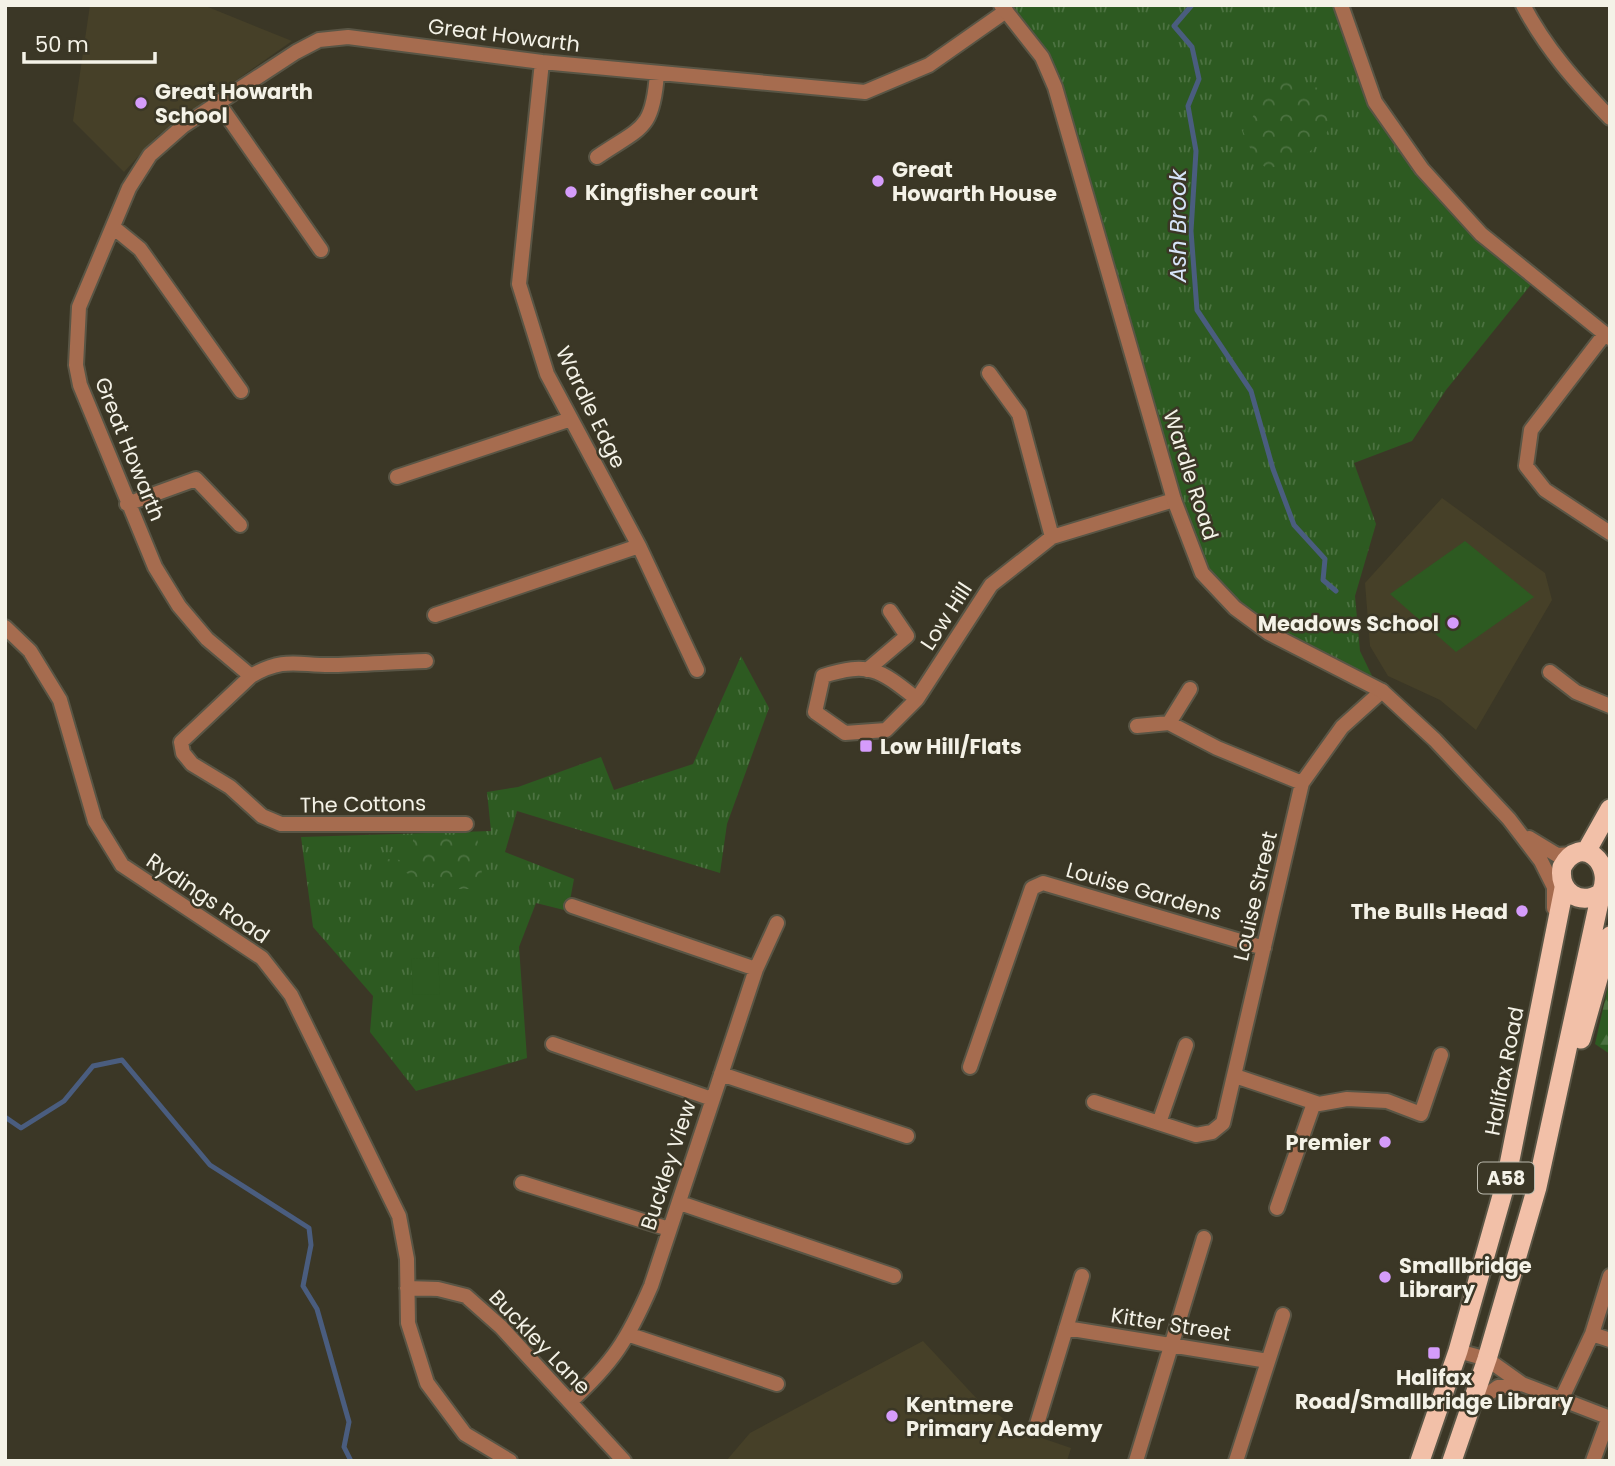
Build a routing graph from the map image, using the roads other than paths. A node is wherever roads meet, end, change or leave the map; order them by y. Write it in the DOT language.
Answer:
graph roads {
  1 [pos="1341,5"];
  2 [pos="1523,5"];
  3 [pos="1003,8"];
  4 [pos="542,62"];
  5 [pos="657,74"];
  6 [pos="219,104"];
  7 [pos="1610,118"];
  8 [pos="597,157"];
  9 [pos="113,227"];
  10 [pos="320,250"];
  11 [pos="1607,337"];
  12 [pos="989,373"];
  13 [pos="241,391"];
  14 [pos="571,419"];
  15 [pos="397,477"];
  16 [pos="1174,500"];
  17 [pos="127,504"];
  18 [pos="240,525"];
  19 [pos="1610,533"];
  20 [pos="1052,537"];
  21 [pos="639,546"];
  22 [pos="890,611"];
  23 [pos="435,615"];
  24 [pos="5,627"];
  25 [pos="426,661"];
  26 [pos="696,670"];
  27 [pos="867,670"];
  28 [pos="1550,672"];
  29 [pos="251,676"];
  30 [pos="1190,689"];
  31 [pos="1382,691"];
  32 [pos="917,699"];
  33 [pos="1610,706"];
  34 [pos="1169,723"];
  35 [pos="1137,726"];
  36 [pos="1302,783"];
  37 [pos="1610,809"];
  38 [pos="466,824"];
  39 [pos="1519,831"];
  40 [pos="1579,852"];
  41 [pos="1541,861"];
  42 [pos="1608,861"];
  43 [pos="1562,881"];
  44 [pos="1601,894"];
  45 [pos="572,906"];
  46 [pos="777,923"];
  47 [pos="1610,936"];
  48 [pos="1264,948"];
  49 [pos="1552,948"];
  50 [pos="756,969"];
  51 [pos="553,1044"];
  52 [pos="1186,1045"];
  53 [pos="1441,1055"];
  54 [pos="970,1067"];
  55 [pos="1562,1073"];
  56 [pos="721,1074"];
  57 [pos="1235,1076"];
  58 [pos="712,1099"];
  59 [pos="1094,1102"];
  60 [pos="1314,1103"];
  61 [pos="1159,1123"];
  62 [pos="906,1136"];
  63 [pos="522,1182"];
  64 [pos="680,1203"];
  65 [pos="1277,1209"];
  66 [pos="669,1229"];
  67 [pos="1203,1238"];
  68 [pos="894,1276"];
  69 [pos="1082,1276"];
  70 [pos="1610,1276"];
  71 [pos="407,1288"];
  72 [pos="1283,1315"];
  73 [pos="1066,1328"];
  74 [pos="1592,1334"];
  75 [pos="630,1335"];
  76 [pos="1610,1340"];
  77 [pos="1171,1346"];
  78 [pos="1458,1351"];
  79 [pos="1488,1359"];
  80 [pos="1268,1361"];
  81 [pos="777,1384"];
  82 [pos="1522,1384"];
  83 [pos="1561,1400"];
  84 [pos="570,1402"];
  85 [pos="1471,1406"];
  86 [pos="1609,1418"];
  87 [pos="1037,1424"];
  88 [pos="510,1461"];
  89 [pos="624,1461"];
  90 [pos="1136,1461"];
  91 [pos="1237,1461"];
  92 [pos="1420,1461"];
  93 [pos="1452,1461"];
  94 [pos="1592,1461"];
  1 -- 11 [label="street"];
  2 -- 7 [label="street"];
  3 -- 5 [label="street, Great Howarth"];
  3 -- 16 [label="street, Wardle Road"];
  4 -- 5 [label="street, Great Howarth"];
  4 -- 6 [label="street, Great Howarth"];
  4 -- 14 [label="street, Wardle Edge"];
  5 -- 8 [label="street"];
  6 -- 9 [label="street, Great Howarth"];
  6 -- 10 [label="street"];
  9 -- 13 [label="street"];
  9 -- 17 [label="street, Great Howarth"];
  11 -- 19 [label="street"];
  12 -- 20 [label="street"];
  14 -- 15 [label="street"];
  14 -- 21 [label="street, Wardle Edge"];
  16 -- 20 [label="street, Low Hill"];
  16 -- 31 [label="street, Wardle Road"];
  17 -- 18 [label="street"];
  17 -- 29 [label="street, Great Howarth"];
  20 -- 32 [label="street, Low Hill"];
  21 -- 23 [label="street"];
  21 -- 26 [label="street, Wardle Edge"];
  22 -- 27 [label="street"];
  24 -- 71 [label="street, Rydings Road"];
  25 -- 29 [label="street"];
  27 -- 32 [label="street, Low Hill"];
  27 -- 32 [label="street, Low Hill"];
  28 -- 33 [label="street"];
  29 -- 38 [label="street, The Cottons"];
  30 -- 34 [label="street"];
  31 -- 36 [label="street, Louise Street"];
  31 -- 39 [label="street, Wardle Road"];
  34 -- 35 [label="street"];
  34 -- 36 [label="street"];
  36 -- 48 [label="street, Louise Street"];
  37 -- 40 [label="highway"];
  39 -- 40 [label="street, Wardle Road"];
  39 -- 41 [label="street, Wardle Road"];
  40 -- 42 [label="highway"];
  40 -- 43 [label="highway"];
  41 -- 43 [label="street, Wardle Road"];
  41 -- 49 [label="street, Wardle Road"];
  42 -- 44 [label="highway"];
  43 -- 44 [label="highway"];
  43 -- 49 [label="highway, Halifax Road / A58"];
  44 -- 55 [label="highway, A58"];
  45 -- 50 [label="street"];
  46 -- 50 [label="street, Buckley View"];
  47 -- 55 [label="highway, A58"];
  48 -- 54 [label="street, Louise Gardens"];
  48 -- 57 [label="street, Louise Street"];
  49 -- 78 [label="highway, Halifax Road / A58"];
  50 -- 56 [label="street, Buckley View"];
  51 -- 58 [label="street"];
  52 -- 61 [label="street"];
  53 -- 60 [label="street"];
  55 -- 79 [label="highway, A58"];
  56 -- 58 [label="street, Buckley View"];
  56 -- 62 [label="street"];
  57 -- 60 [label="street"];
  57 -- 61 [label="street, Louise Street"];
  58 -- 64 [label="street, Buckley View"];
  59 -- 61 [label="street"];
  60 -- 65 [label="street"];
  63 -- 66 [label="street"];
  64 -- 66 [label="street, Buckley View"];
  64 -- 68 [label="street"];
  66 -- 75 [label="street, Buckley View"];
  67 -- 77 [label="street"];
  69 -- 73 [label="street"];
  70 -- 74 [label="street"];
  71 -- 84 [label="street, Buckley Lane"];
  71 -- 88 [label="street, Rydings Road"];
  72 -- 80 [label="street"];
  73 -- 77 [label="street, Kitter Street"];
  73 -- 87 [label="street"];
  74 -- 76 [label="street"];
  74 -- 83 [label="street"];
  75 -- 81 [label="street"];
  75 -- 84 [label="street, Buckley View"];
  77 -- 80 [label="street, Kitter Street"];
  77 -- 90 [label="street"];
  78 -- 79 [label="street"];
  78 -- 92 [label="highway, Halifax Road / A58"];
  79 -- 82 [label="street"];
  79 -- 85 [label="highway, A58"];
  80 -- 91 [label="street"];
  82 -- 83 [label="street"];
  82 -- 85 [label="street"];
  83 -- 86 [label="street"];
  84 -- 89 [label="street, Buckley Lane"];
  85 -- 93 [label="highway, A58"];
  86 -- 94 [label="street"];
}
